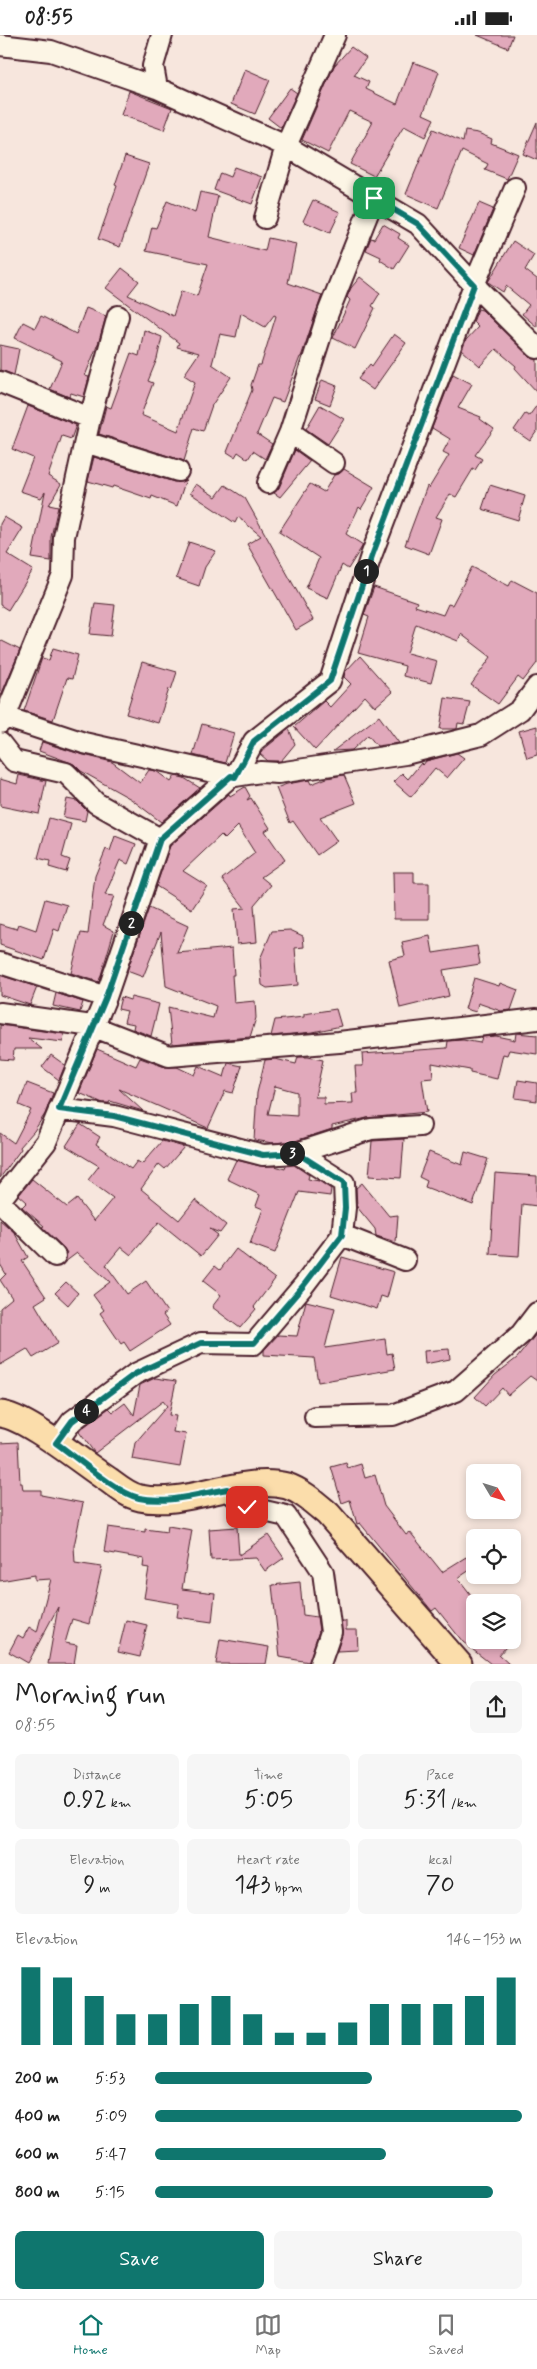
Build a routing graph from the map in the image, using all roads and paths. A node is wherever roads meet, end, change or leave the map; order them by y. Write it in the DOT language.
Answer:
graph roads {
  1 [pos="162,35"];
  2 [pos="335,35"];
  3 [pos="0,45"];
  4 [pos="157,87"];
  5 [pos="286,146"];
  6 [pos="515,188"];
  7 [pos="374,198"];
  8 [pos="265,218"];
  9 [pos="474,285"];
  10 [pos="118,316"];
  11 [pos="537,348"];
  12 [pos="0,382"];
  13 [pos="90,418"];
  14 [pos="290,432"];
  15 [pos="85,442"];
  16 [pos="334,463"];
  17 [pos="178,471"];
  18 [pos="268,483"];
  19 [pos="537,687"];
  20 [pos="1,717"];
  21 [pos="0,743"];
  22 [pos="233,776"];
  23 [pos="160,839"];
  24 [pos="0,963"];
  25 [pos="106,997"];
  26 [pos="0,1013"];
  27 [pos="537,1019"];
  28 [pos="92,1026"];
  29 [pos="59,1109"];
  30 [pos="420,1126"];
  31 [pos="297,1153"];
  32 [pos="0,1201"];
  33 [pos="342,1235"];
  34 [pos="55,1255"];
  35 [pos="405,1260"];
  36 [pos="537,1313"];
  37 [pos="0,1413"];
  38 [pos="315,1417"];
  39 [pos="56,1443"];
  40 [pos="227,1489"];
  41 [pos="320,1664"];
  42 [pos="459,1664"];
  1 -- 4 [label="street"];
  2 -- 5 [label="street"];
  3 -- 4 [label="street"];
  4 -- 5 [label="street"];
  5 -- 7 [label="street"];
  5 -- 8 [label="street"];
  6 -- 9 [label="street"];
  7 -- 9 [label="street"];
  7 -- 14 [label="street"];
  9 -- 11 [label="street"];
  9 -- 22 [label="street"];
  10 -- 13 [label="street"];
  12 -- 13 [label="street"];
  13 -- 15 [label="street"];
  14 -- 16 [label="street"];
  14 -- 18 [label="street"];
  15 -- 17 [label="street"];
  15 -- 20 [label="street"];
  19 -- 22 [label="street"];
  20 -- 22 [label="street"];
  21 -- 23 [label="street"];
  22 -- 23 [label="street"];
  23 -- 25 [label="street"];
  24 -- 25 [label="street"];
  25 -- 28 [label="street"];
  26 -- 28 [label="street"];
  27 -- 28 [label="street"];
  28 -- 29 [label="street"];
  29 -- 31 [label="street"];
  29 -- 32 [label="street"];
  30 -- 31 [label="street"];
  31 -- 33 [label="street"];
  32 -- 34 [label="street"];
  33 -- 35 [label="street"];
  33 -- 39 [label="street"];
  36 -- 38 [label="street"];
  37 -- 39 [label="main road"];
  39 -- 40 [label="main road"];
  40 -- 41 [label="street"];
  40 -- 42 [label="main road"];
}
